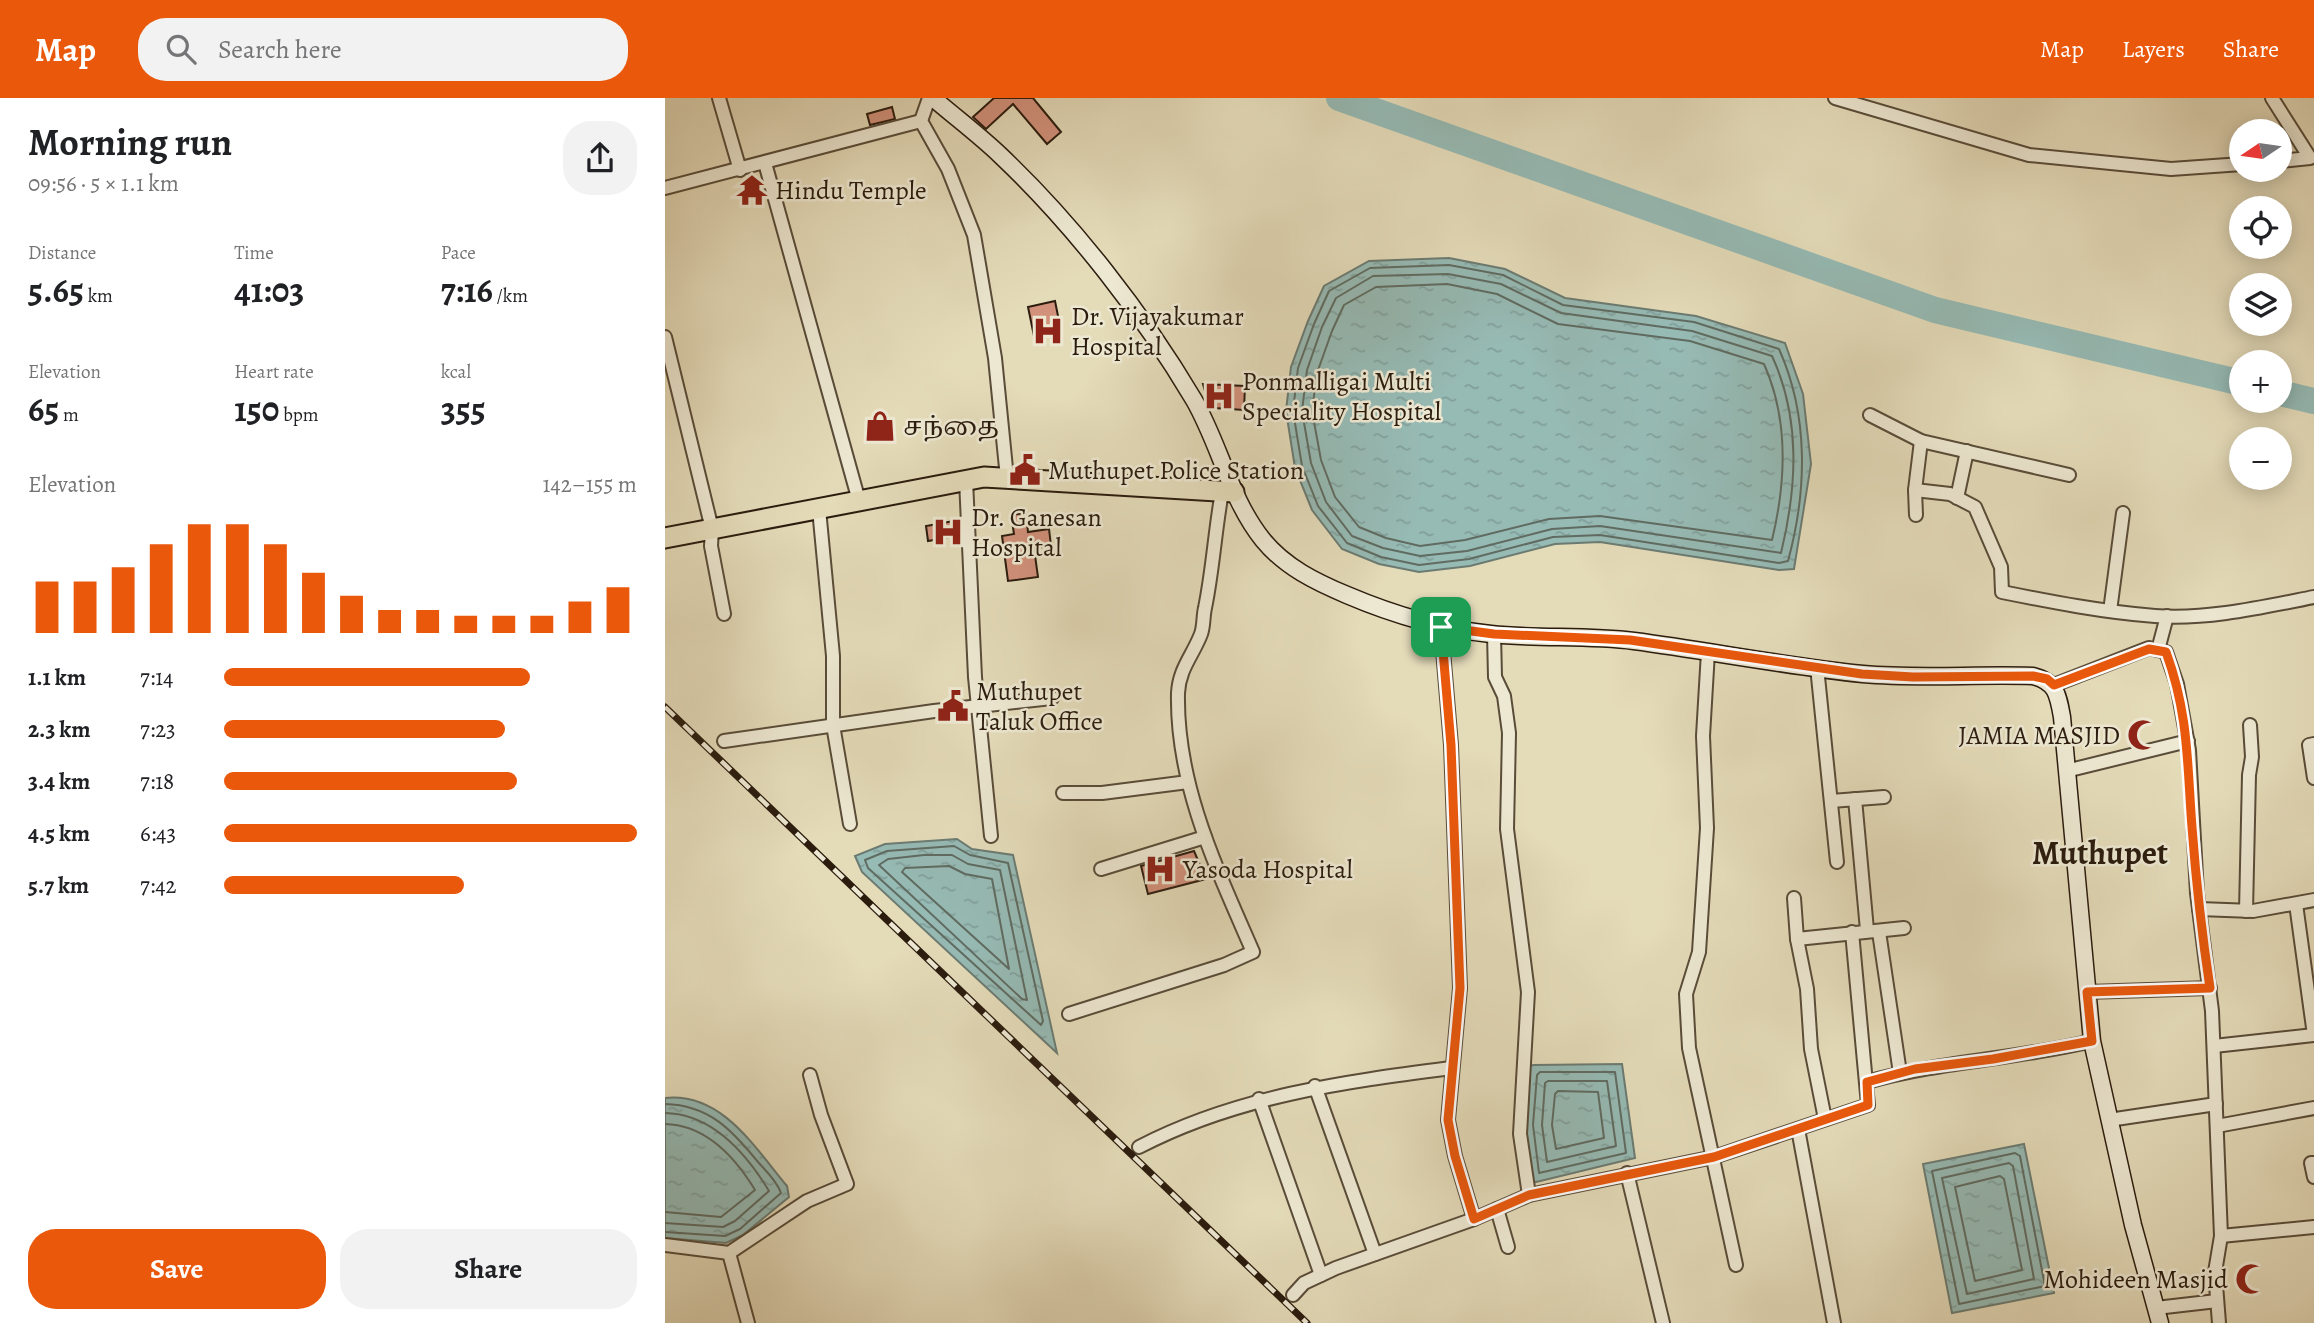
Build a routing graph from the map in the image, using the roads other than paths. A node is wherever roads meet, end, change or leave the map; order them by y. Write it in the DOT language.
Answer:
graph roads {
  1 [pos="719,98"];
  2 [pos="931,98"];
  3 [pos="1835,98"];
  4 [pos="2271,98"];
  5 [pos="2285,119"];
  6 [pos="921,121"];
  7 [pos="2293,132"];
  8 [pos="2293,160"];
  9 [pos="765,163"];
  10 [pos="2229,165"];
  11 [pos="740,170"];
  12 [pos="665,188"];
  13 [pos="665,337"];
  14 [pos="1871,415"];
  15 [pos="1921,442"];
  16 [pos="1967,451"];
  17 [pos="2069,475"];
  18 [pos="1007,478"];
  19 [pos="966,480"];
  20 [pos="1915,490"];
  21 [pos="1228,492"];
  22 [pos="1957,498"];
  23 [pos="859,501"];
  24 [pos="819,509"];
  25 [pos="2123,513"];
  26 [pos="1916,515"];
  27 [pos="712,529"];
  28 [pos="665,538"];
  29 [pos="2314,597"];
  30 [pos="2110,611"];
  31 [pos="724,614"];
  32 [pos="2167,616"];
  33 [pos="1441,627"];
  34 [pos="1494,634"];
  35 [pos="2158,650"];
  36 [pos="1708,652"];
  37 [pos="1817,667"];
  38 [pos="2054,685"];
  39 [pos="1052,698"];
  40 [pos="978,706"];
  41 [pos="833,725"];
  42 [pos="2249,725"];
  43 [pos="724,741"];
  44 [pos="2188,741"];
  45 [pos="2314,744"];
  46 [pos="2066,771"];
  47 [pos="2314,778"];
  48 [pos="1188,782"];
  49 [pos="1063,793"];
  50 [pos="1884,797"];
  51 [pos="1855,799"];
  52 [pos="1831,801"];
  53 [pos="850,824"];
  54 [pos="991,835"];
  55 [pos="1205,836"];
  56 [pos="1837,862"];
  57 [pos="1101,869"];
  58 [pos="1794,898"];
  59 [pos="2314,900"];
  60 [pos="2296,904"];
  61 [pos="2199,909"];
  62 [pos="2246,911"];
  63 [pos="1904,928"];
  64 [pos="1873,931"];
  65 [pos="1851,932"];
  66 [pos="1797,939"];
  67 [pos="2210,988"];
  68 [pos="2087,992"];
  69 [pos="1069,1014"];
  70 [pos="2314,1035"];
  71 [pos="2092,1041"];
  72 [pos="2214,1046"];
  73 [pos="1451,1068"];
  74 [pos="1900,1073"];
  75 [pos="810,1075"];
  76 [pos="1867,1082"];
  77 [pos="1315,1086"];
  78 [pos="1259,1099"];
  79 [pos="2216,1104"];
  80 [pos="2314,1108"];
  81 [pos="1825,1119"];
  82 [pos="2109,1120"];
  83 [pos="2217,1126"];
  84 [pos="1798,1129"];
  85 [pos="1139,1147"];
  86 [pos="1714,1157"];
  87 [pos="2314,1163"];
  88 [pos="1627,1173"];
  89 [pos="2314,1177"];
  90 [pos="1529,1195"];
  91 [pos="1497,1209"];
  92 [pos="1474,1219"];
  93 [pos="2314,1227"];
  94 [pos="2221,1236"];
  95 [pos="665,1245"];
  96 [pos="1508,1247"];
  97 [pos="729,1253"];
  98 [pos="1375,1254"];
  99 [pos="1736,1265"];
  100 [pos="1321,1275"];
  101 [pos="1293,1295"];
  102 [pos="2217,1301"];
  103 [pos="2158,1315"];
  104 [pos="748,1323"];
  105 [pos="1663,1323"];
  106 [pos="1834,1323"];
  107 [pos="2219,1323"];
  1 -- 11 [label="street"];
  2 -- 6 [label="street"];
  2 -- 21 [label="main road"];
  3 -- 10 [label="street"];
  4 -- 5 [label="street"];
  6 -- 9 [label="street"];
  6 -- 18 [label="street"];
  7 -- 8 [label="street"];
  9 -- 11 [label="street"];
  9 -- 23 [label="street"];
  11 -- 12 [label="street"];
  13 -- 27 [label="street"];
  14 -- 15 [label="street"];
  15 -- 16 [label="street"];
  15 -- 20 [label="street"];
  16 -- 17 [label="street"];
  16 -- 22 [label="street"];
  18 -- 19 [label="main road"];
  18 -- 21 [label="main road"];
  19 -- 23 [label="main road"];
  19 -- 40 [label="street"];
  20 -- 22 [label="street"];
  20 -- 26 [label="street"];
  21 -- 33 [label="main road"];
  21 -- 48 [label="street"];
  22 -- 30 [label="street"];
  23 -- 24 [label="main road"];
  24 -- 27 [label="main road"];
  24 -- 41 [label="street"];
  25 -- 30 [label="street"];
  27 -- 28 [label="main road"];
  27 -- 31 [label="street"];
  29 -- 32 [label="street"];
  30 -- 32 [label="street"];
  32 -- 35 [label="street"];
  33 -- 34 [label="main road"];
  33 -- 73 [label="street"];
  34 -- 36 [label="main road"];
  34 -- 90 [label="street"];
  35 -- 38 [label="street"];
  35 -- 44 [label="street"];
  36 -- 37 [label="main road"];
  36 -- 86 [label="street"];
  37 -- 38 [label="main road"];
  37 -- 52 [label="street"];
  38 -- 46 [label="main road"];
  39 -- 40 [label="street"];
  40 -- 41 [label="street"];
  40 -- 54 [label="street"];
  41 -- 43 [label="street"];
  41 -- 53 [label="street"];
  42 -- 62 [label="street"];
  44 -- 46 [label="street"];
  44 -- 61 [label="street"];
  45 -- 47 [label="street"];
  46 -- 68 [label="main road"];
  48 -- 49 [label="street"];
  48 -- 55 [label="street"];
  50 -- 51 [label="street"];
  51 -- 52 [label="street"];
  51 -- 64 [label="street"];
  52 -- 56 [label="street"];
  55 -- 57 [label="street"];
  55 -- 69 [label="street"];
  58 -- 66 [label="street"];
  59 -- 60 [label="street"];
  60 -- 62 [label="street"];
  60 -- 70 [label="street"];
  61 -- 62 [label="street"];
  61 -- 67 [label="street"];
  63 -- 64 [label="street"];
  64 -- 65 [label="street"];
  64 -- 74 [label="street"];
  65 -- 66 [label="street"];
  65 -- 76 [label="street"];
  66 -- 81 [label="street"];
  67 -- 68 [label="street"];
  67 -- 72 [label="street"];
  68 -- 71 [label="main road"];
  70 -- 72 [label="street"];
  71 -- 74 [label="street"];
  71 -- 82 [label="main road"];
  72 -- 79 [label="street"];
  73 -- 77 [label="street"];
  73 -- 92 [label="street"];
  74 -- 76 [label="street"];
  75 -- 97 [label="street"];
  76 -- 81 [label="street"];
  77 -- 78 [label="street"];
  77 -- 98 [label="street"];
  78 -- 85 [label="street"];
  78 -- 100 [label="street"];
  79 -- 82 [label="street"];
  79 -- 83 [label="street"];
  80 -- 83 [label="street"];
  81 -- 84 [label="street"];
  82 -- 103 [label="main road"];
  83 -- 94 [label="street"];
  84 -- 86 [label="street"];
  84 -- 106 [label="street"];
  86 -- 88 [label="street"];
  86 -- 99 [label="street"];
  87 -- 89 [label="street"];
  88 -- 90 [label="street"];
  88 -- 105 [label="street"];
  90 -- 91 [label="street"];
  91 -- 92 [label="street"];
  91 -- 96 [label="street"];
  92 -- 98 [label="street"];
  93 -- 94 [label="street"];
  94 -- 102 [label="street"];
  95 -- 97 [label="street"];
  97 -- 104 [label="street"];
  98 -- 100 [label="street"];
  100 -- 101 [label="street"];
  102 -- 103 [label="street"];
  102 -- 107 [label="street"];
}
